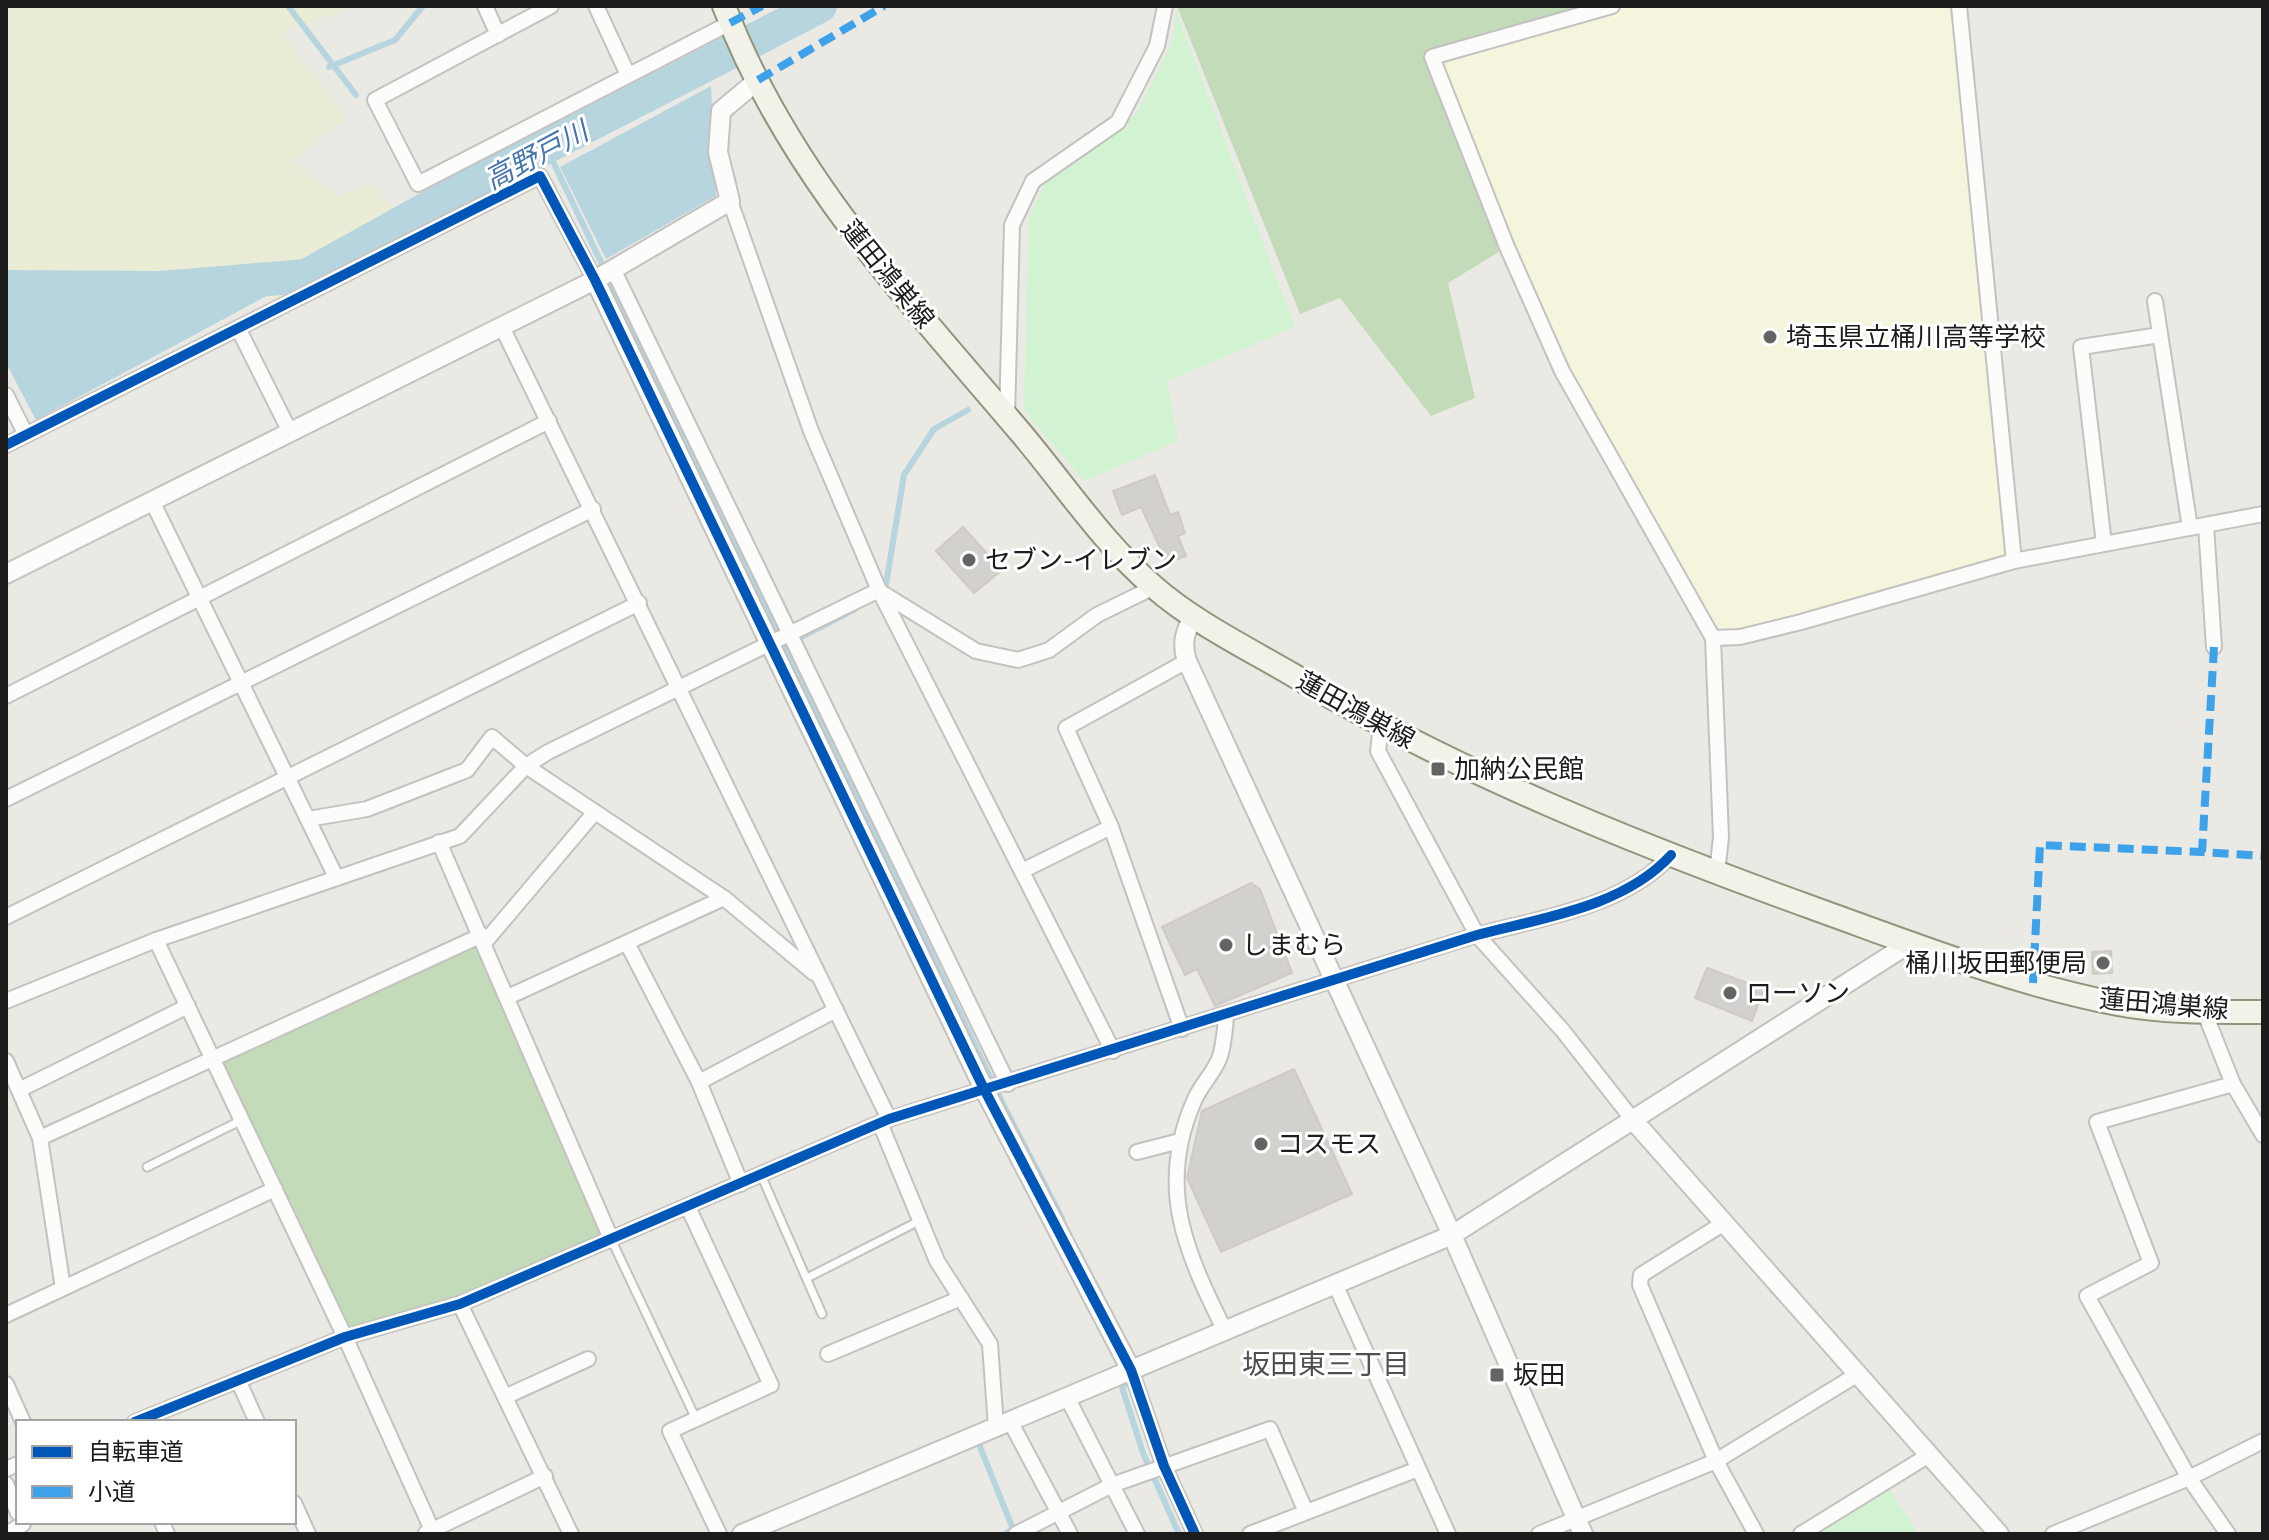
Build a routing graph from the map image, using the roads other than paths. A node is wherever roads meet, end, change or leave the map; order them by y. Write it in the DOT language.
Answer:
graph roads {
  1 [pos="485,6"];
  2 [pos="551,6"];
  3 [pos="596,6"];
  4 [pos="1165,6"];
  5 [pos="1612,6"];
  6 [pos="1959,6"];
  7 [pos="727,14"];
  8 [pos="498,35"];
  9 [pos="628,75"];
  10 [pos="758,80"];
  11 [pos="730,201"];
  12 [pos="613,269"];
  13 [pos="595,280"];
  14 [pos="2155,301"];
  15 [pos="502,327"];
  16 [pos="238,328"];
  17 [pos="2160,335"];
  18 [pos="6,395"];
  19 [pos="1007,417"];
  20 [pos="549,421"];
  21 [pos="290,432"];
  22 [pos="26,435"];
  23 [pos="6,445"];
  24 [pos="152,501"];
  25 [pos="593,509"];
  26 [pos="2263,514"];
  27 [pos="2206,525"];
  28 [pos="2190,528"];
  29 [pos="2104,544"];
  30 [pos="2014,561"];
  31 [pos="6,574"];
  32 [pos="1154,587"];
  33 [pos="879,590"];
  34 [pos="199,598"];
  35 [pos="639,603"];
  36 [pos="1194,615"];
  37 [pos="792,633"];
  38 [pos="1713,638"];
  39 [pos="770,644"];
  40 [pos="2214,647"];
  41 [pos="1187,661"];
  42 [pos="241,683"];
  43 [pos="681,687"];
  44 [pos="6,696"];
  45 [pos="1381,725"];
  46 [pos="526,766"];
  47 [pos="287,776"];
  48 [pos="6,799"];
  49 [pos="595,812"];
  50 [pos="308,819"];
  51 [pos="1111,827"];
  52 [pos="439,842"];
  53 [pos="1671,855"];
  54 [pos="1024,870"];
  55 [pos="1717,873"];
  56 [pos="336,877"];
  57 [pos="724,898"];
  58 [pos="6,917"];
  59 [pos="1477,935"];
  60 [pos="484,938"];
  61 [pos="156,940"];
  62 [pos="627,943"];
  63 [pos="1910,943"];
  64 [pos="818,976"];
  65 [pos="1333,982"];
  66 [pos="508,997"];
  67 [pos="6,1001"];
  68 [pos="188,1006"];
  69 [pos="836,1010"];
  70 [pos="2204,1011"];
  71 [pos="2263,1012"];
  72 [pos="1226,1016"];
  73 [pos="1182,1029"];
  74 [pos="1113,1051"];
  75 [pos="213,1059"];
  76 [pos="6,1061"];
  77 [pos="699,1082"];
  78 [pos="1008,1084"];
  79 [pos="2233,1084"];
  80 [pos="19,1090"];
  81 [pos="985,1091"];
  82 [pos="242,1120"];
  83 [pos="1633,1120"];
  84 [pos="885,1121"];
  85 [pos="2263,1135"];
  86 [pos="40,1138"];
  87 [pos="1180,1141"];
  88 [pos="1137,1152"];
  89 [pos="147,1167"];
  90 [pos="761,1175"];
  91 [pos="741,1184"];
  92 [pos="275,1189"];
  93 [pos="688,1207"];
  94 [pos="922,1219"];
  95 [pos="1724,1223"];
  96 [pos="1452,1235"];
  97 [pos="612,1241"];
  98 [pos="807,1278"];
  99 [pos="1335,1284"];
  100 [pos="63,1288"];
  101 [pos="961,1298"];
  102 [pos="460,1304"];
  103 [pos="822,1314"];
  104 [pos="6,1315"];
  105 [pos="1225,1331"];
  106 [pos="345,1337"];
  107 [pos="828,1354"];
  108 [pos="588,1359"];
  109 [pos="1131,1370"];
  110 [pos="1858,1374"];
  111 [pos="238,1380"];
  112 [pos="6,1384"];
  113 [pos="507,1396"];
  114 [pos="1067,1397"];
  115 [pos="696,1419"];
  116 [pos="22,1420"];
  117 [pos="140,1420"];
  118 [pos="256,1420"];
  119 [pos="1003,1424"];
  120 [pos="2263,1441"];
  121 [pos="1929,1455"];
  122 [pos="1716,1461"];
  123 [pos="1164,1466"];
  124 [pos="1418,1469"];
  125 [pos="545,1476"];
  126 [pos="2189,1478"];
  127 [pos="6,1484"];
  128 [pos="1112,1485"];
  129 [pos="296,1507"];
  130 [pos="16,1508"];
  131 [pos="1306,1512"];
  132 [pos="1060,1513"];
  133 [pos="1580,1526"];
  134 [pos="428,1532"];
  135 [pos="308,1534"];
  136 [pos="571,1534"];
  137 [pos="719,1534"];
  138 [pos="742,1534"];
  139 [pos="1016,1534"];
  140 [pos="1070,1534"];
  141 [pos="1137,1534"];
  142 [pos="1195,1534"];
  143 [pos="1250,1534"];
  144 [pos="1448,1534"];
  145 [pos="1539,1534"];
  146 [pos="1756,1534"];
  147 [pos="1801,1534"];
  148 [pos="1999,1534"];
  149 [pos="2053,1534"];
  150 [pos="2228,1534"];
  1 -- 8 [label="street"];
  2 -- 8 [label="street"];
  3 -- 9 [label="street"];
  4 -- 19 [label="street"];
  5 -- 38 [label="street"];
  6 -- 30 [label="street"];
  7 -- 9 [label="street"];
  7 -- 10 [label="main road, 蓮田鴻巣線"];
  8 -- 9 [label="street"];
  10 -- 11 [label="street"];
  10 -- 19 [label="main road, 蓮田鴻巣線"];
  11 -- 12 [label="street"];
  11 -- 33 [label="street"];
  12 -- 13 [label="street"];
  12 -- 37 [label="street"];
  13 -- 15 [label="street"];
  13 -- 16 [label="street"];
  13 -- 39 [label="street"];
  14 -- 17 [label="street"];
  15 -- 20 [label="street"];
  15 -- 21 [label="street"];
  16 -- 21 [label="street"];
  16 -- 22 [label="street"];
  17 -- 28 [label="street"];
  17 -- 29 [label="street"];
  18 -- 22 [label="street"];
  19 -- 32 [label="main road, 蓮田鴻巣線"];
  20 -- 25 [label="street"];
  20 -- 34 [label="street"];
  21 -- 24 [label="street"];
  22 -- 23 [label="street"];
  24 -- 31 [label="street"];
  24 -- 34 [label="street"];
  25 -- 35 [label="street"];
  25 -- 42 [label="street"];
  26 -- 27 [label="street"];
  27 -- 28 [label="street"];
  27 -- 40 [label="street"];
  28 -- 29 [label="street"];
  29 -- 30 [label="street"];
  30 -- 38 [label="street"];
  32 -- 33 [label="street"];
  32 -- 36 [label="main road, 蓮田鴻巣線"];
  33 -- 37 [label="street"];
  33 -- 54 [label="street"];
  34 -- 42 [label="street"];
  34 -- 44 [label="street"];
  35 -- 43 [label="street"];
  35 -- 47 [label="street"];
  36 -- 41 [label="street"];
  36 -- 45 [label="main road, 蓮田鴻巣線"];
  37 -- 39 [label="street"];
  37 -- 78 [label="street"];
  38 -- 55 [label="street"];
  39 -- 43 [label="street"];
  39 -- 81 [label="street"];
  41 -- 51 [label="street"];
  41 -- 65 [label="street"];
  42 -- 47 [label="street"];
  42 -- 48 [label="street"];
  43 -- 46 [label="street"];
  43 -- 64 [label="street"];
  45 -- 53 [label="main road, 蓮田鴻巣線"];
  45 -- 59 [label="street"];
  46 -- 49 [label="street"];
  46 -- 50 [label="street"];
  46 -- 52 [label="street"];
  47 -- 50 [label="street"];
  47 -- 58 [label="street"];
  49 -- 57 [label="street"];
  49 -- 60 [label="street"];
  50 -- 56 [label="street"];
  51 -- 54 [label="street"];
  51 -- 73 [label="street"];
  52 -- 56 [label="street"];
  52 -- 60 [label="street"];
  53 -- 55 [label="main road, 蓮田鴻巣線"];
  53 -- 59 [label="street"];
  54 -- 74 [label="street"];
  55 -- 63 [label="main road, 蓮田鴻巣線"];
  56 -- 61 [label="street"];
  57 -- 62 [label="street"];
  57 -- 64 [label="street"];
  59 -- 65 [label="street"];
  59 -- 83 [label="street"];
  60 -- 66 [label="street"];
  60 -- 75 [label="street"];
  61 -- 67 [label="street"];
  61 -- 68 [label="street"];
  62 -- 66 [label="street"];
  62 -- 77 [label="street"];
  63 -- 70 [label="main road, 蓮田鴻巣線"];
  63 -- 83 [label="street"];
  64 -- 69 [label="street"];
  65 -- 72 [label="street"];
  65 -- 96 [label="street"];
  66 -- 97 [label="street"];
  68 -- 75 [label="street"];
  68 -- 80 [label="street"];
  69 -- 77 [label="street"];
  69 -- 84 [label="street"];
  70 -- 71 [label="main road, 蓮田鴻巣線"];
  70 -- 79 [label="street"];
  72 -- 73 [label="street"];
  72 -- 87 [label="street"];
  73 -- 74 [label="street"];
  74 -- 78 [label="street"];
  75 -- 82 [label="street"];
  75 -- 86 [label="street"];
  76 -- 80 [label="street"];
  77 -- 91 [label="street"];
  78 -- 81 [label="street"];
  79 -- 85 [label="street"];
  79 -- 126 [label="street"];
  80 -- 86 [label="street"];
  81 -- 84 [label="street"];
  81 -- 109 [label="street"];
  82 -- 89 [label="lane"];
  82 -- 92 [label="street"];
  83 -- 95 [label="street"];
  83 -- 96 [label="street"];
  84 -- 90 [label="street"];
  84 -- 94 [label="street"];
  86 -- 100 [label="street"];
  87 -- 88 [label="street"];
  87 -- 105 [label="street"];
  90 -- 91 [label="street"];
  90 -- 98 [label="lane"];
  91 -- 93 [label="street"];
  92 -- 100 [label="street"];
  92 -- 106 [label="street"];
  93 -- 97 [label="street"];
  93 -- 115 [label="street"];
  94 -- 98 [label="lane"];
  94 -- 101 [label="street"];
  95 -- 110 [label="street"];
  95 -- 122 [label="street"];
  96 -- 99 [label="street"];
  96 -- 133 [label="street"];
  97 -- 102 [label="street"];
  97 -- 115 [label="lane"];
  98 -- 103 [label="lane"];
  99 -- 105 [label="street"];
  99 -- 124 [label="street"];
  100 -- 104 [label="street"];
  101 -- 107 [label="street"];
  101 -- 119 [label="street"];
  102 -- 106 [label="street"];
  102 -- 113 [label="street"];
  105 -- 109 [label="street"];
  106 -- 111 [label="street"];
  106 -- 134 [label="street"];
  108 -- 113 [label="street"];
  109 -- 114 [label="street"];
  109 -- 123 [label="street"];
  110 -- 121 [label="street"];
  110 -- 122 [label="street"];
  111 -- 117 [label="street"];
  111 -- 118 [label="street"];
  112 -- 116 [label="street"];
  113 -- 125 [label="street"];
  114 -- 119 [label="street"];
  114 -- 128 [label="street"];
  115 -- 137 [label="street"];
  119 -- 132 [label="street"];
  119 -- 138 [label="street"];
  120 -- 126 [label="street"];
  121 -- 147 [label="street"];
  121 -- 148 [label="street"];
  122 -- 133 [label="street"];
  122 -- 146 [label="street"];
  123 -- 128 [label="street"];
  123 -- 131 [label="street"];
  123 -- 142 [label="street"];
  124 -- 131 [label="street"];
  124 -- 144 [label="street"];
  125 -- 134 [label="street"];
  125 -- 136 [label="street"];
  126 -- 149 [label="street"];
  126 -- 150 [label="street"];
  127 -- 130 [label="street"];
  128 -- 132 [label="street"];
  128 -- 141 [label="street"];
  129 -- 135 [label="street"];
  131 -- 143 [label="street"];
  132 -- 139 [label="street"];
  132 -- 140 [label="street"];
  133 -- 145 [label="street"];
}
